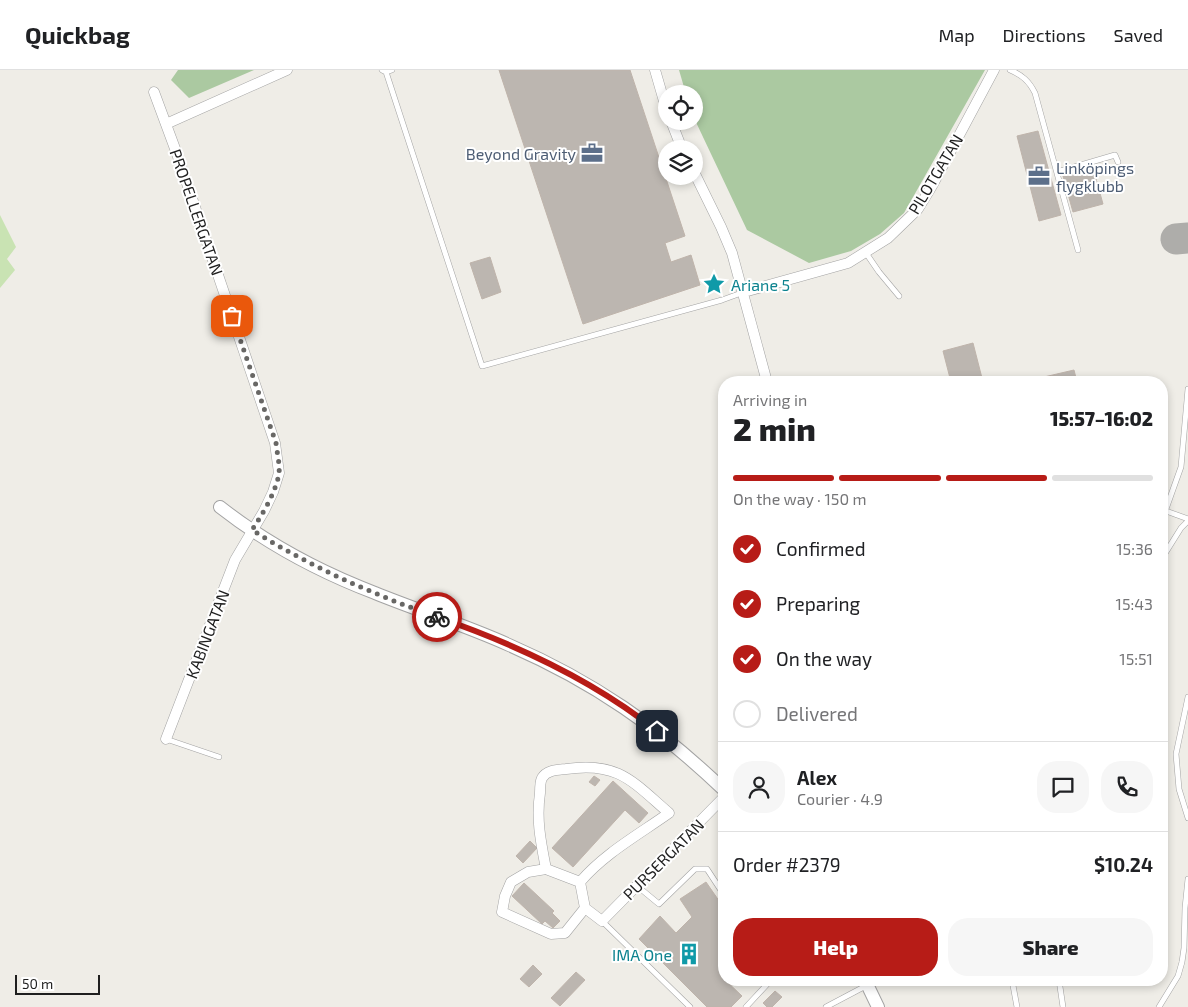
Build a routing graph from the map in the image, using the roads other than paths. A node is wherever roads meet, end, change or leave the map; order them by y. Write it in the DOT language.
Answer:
graph roads {
  1 [pos="288,70"];
  2 [pos="392,70"];
  3 [pos="655,70"];
  4 [pos="994,70"];
  5 [pos="1010,70"];
  6 [pos="384,71"];
  7 [pos="659,85"];
  8 [pos="154,92"];
  9 [pos="166,124"];
  10 [pos="1118,162"];
  11 [pos="1057,172"];
  12 [pos="700,185"];
  13 [pos="1078,250"];
  14 [pos="866,253"];
  15 [pos="744,292"];
  16 [pos="899,296"];
  17 [pos="765,376"];
  18 [pos="1188,389"];
  19 [pos="1168,505"];
  20 [pos="220,507"];
  21 [pos="1168,512"];
  22 [pos="1188,520"];
  23 [pos="252,530"];
  24 [pos="1168,549"];
  25 [pos="1188,697"];
  26 [pos="166,739"];
  27 [pos="219,757"];
  28 [pos="718,784"];
  29 [pos="718,803"];
  30 [pos="1188,818"];
  31 [pos="546,869"];
  32 [pos="1188,879"];
  33 [pos="580,882"];
  34 [pos="636,885"];
  35 [pos="718,886"];
  36 [pos="585,908"];
  37 [pos="602,921"];
  38 [pos="1186,948"];
  39 [pos="765,986"];
  40 [pos="863,986"];
  41 [pos="871,986"];
  42 [pos="1013,986"];
  43 [pos="1060,986"];
  44 [pos="690,1007"];
  45 [pos="746,1007"];
  46 [pos="826,1007"];
  47 [pos="878,1007"];
  48 [pos="1017,1007"];
  49 [pos="1063,1007"];
  50 [pos="1159,1007"];
  1 -- 9 [label="street"];
  2 -- 6 [label="lane"];
  3 -- 7 [label="street"];
  4 -- 14 [label="street, PILOTGATAN"];
  5 -- 11 [label="lane"];
  6 -- 15 [label="lane"];
  8 -- 9 [label="street, PROPELLERGATAN"];
  9 -- 23 [label="street, PROPELLERGATAN"];
  10 -- 11 [label="lane"];
  11 -- 13 [label="lane"];
  12 -- 15 [label="street"];
  14 -- 15 [label="street, PILOTGATAN"];
  14 -- 16 [label="lane"];
  15 -- 17 [label="street"];
  18 -- 19 [label="lane"];
  20 -- 23 [label="street"];
  21 -- 22 [label="lane"];
  22 -- 24 [label="lane"];
  23 -- 26 [label="street, KABINGATAN"];
  23 -- 28 [label="street"];
  25 -- 30 [label="lane"];
  26 -- 27 [label="lane"];
  29 -- 34 [label="street, PURSERGATAN"];
  31 -- 33 [label="street"];
  31 -- 33 [label="street"];
  31 -- 36 [label="street"];
  32 -- 38 [label="lane"];
  33 -- 36 [label="street"];
  34 -- 35 [label="lane"];
  34 -- 37 [label="street, PURSERGATAN"];
  36 -- 37 [label="street"];
  37 -- 44 [label="lane"];
  38 -- 50 [label="lane"];
  39 -- 45 [label="lane"];
  40 -- 46 [label="lane"];
  41 -- 47 [label="street"];
  42 -- 48 [label="lane"];
  43 -- 49 [label="lane"];
}
